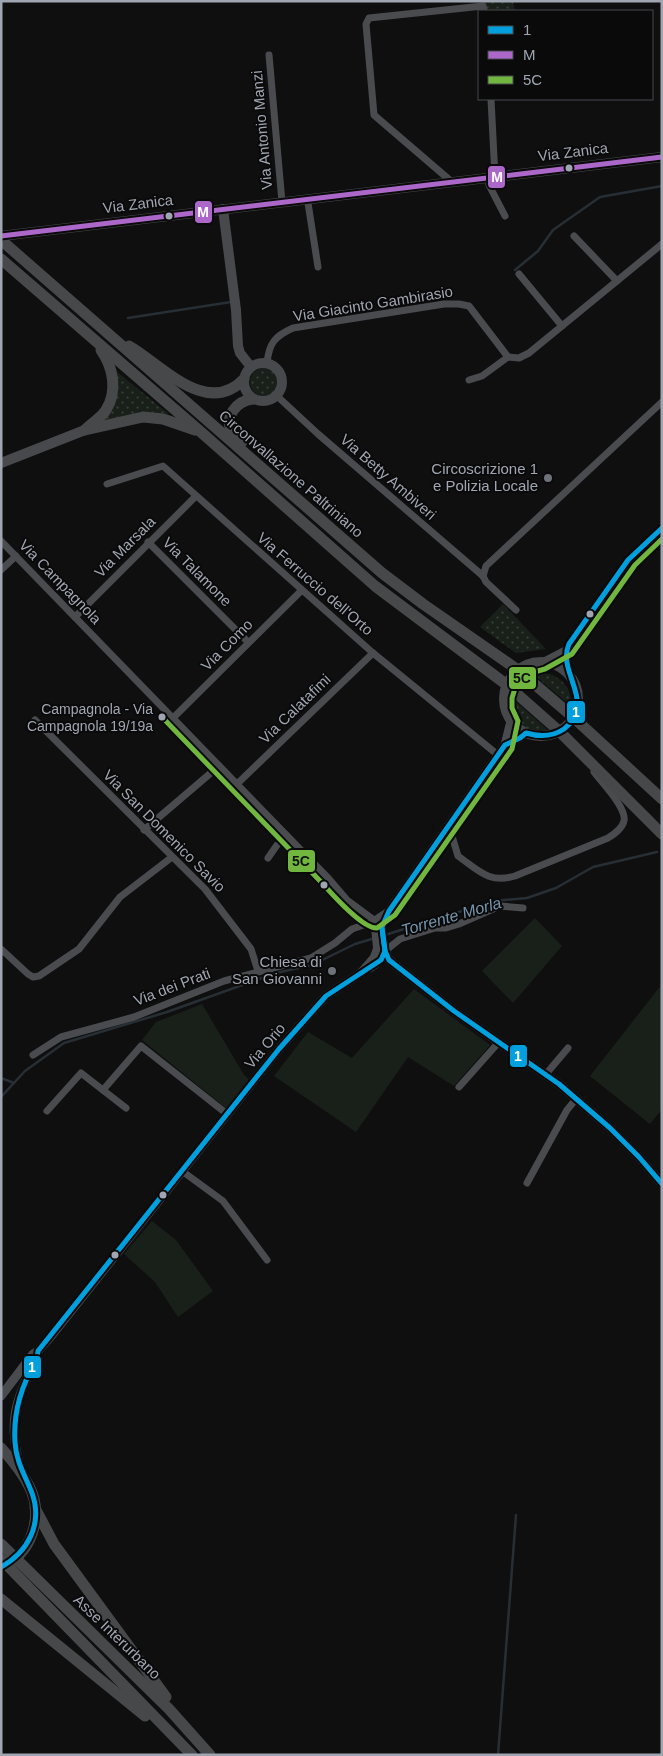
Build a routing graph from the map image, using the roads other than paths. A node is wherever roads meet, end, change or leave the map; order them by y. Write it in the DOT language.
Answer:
graph roads {
  1 [pos="483,6"];
  2 [pos="269,55"];
  3 [pos="491,100"];
  4 [pos="662,157"];
  5 [pos="492,177"];
  6 [pos="452,182"];
  7 [pos="309,199"];
  8 [pos="282,202"];
  9 [pos="223,209"];
  10 [pos="506,216"];
  11 [pos="1,236"];
  12 [pos="574,236"];
  13 [pos="1,240"];
  14 [pos="662,244"];
  15 [pos="1,259"];
  16 [pos="318,267"];
  17 [pos="519,274"];
  18 [pos="617,281"];
  19 [pos="562,326"];
  20 [pos="109,335"];
  21 [pos="94,340"];
  22 [pos="508,357"];
  23 [pos="267,363"];
  24 [pos="251,367"];
  25 [pos="244,379"];
  26 [pos="469,380"];
  27 [pos="277,396"];
  28 [pos="253,399"];
  29 [pos="662,402"];
  30 [pos="85,430"];
  31 [pos="202,433"];
  32 [pos="1,464"];
  33 [pos="107,484"];
  34 [pos="195,497"];
  35 [pos="662,528"];
  36 [pos="1,541"];
  37 [pos="148,542"];
  38 [pos="16,556"];
  39 [pos="366,559"];
  40 [pos="1,570"];
  41 [pos="483,576"];
  42 [pos="301,591"];
  43 [pos="516,610"];
  44 [pos="75,617"];
  45 [pos="248,642"];
  46 [pos="567,649"];
  47 [pos="373,654"];
  48 [pos="542,662"];
  49 [pos="518,670"];
  50 [pos="572,679"];
  51 [pos="507,685"];
  52 [pos="573,717"];
  53 [pos="173,718"];
  54 [pos="35,720"];
  55 [pos="511,721"];
  56 [pos="559,732"];
  57 [pos="526,733"];
  58 [pos="506,745"];
  59 [pos="498,755"];
  60 [pos="585,757"];
  61 [pos="219,766"];
  62 [pos="236,784"];
  63 [pos="662,799"];
  64 [pos="451,822"];
  65 [pos="144,830"];
  66 [pos="662,834"];
  67 [pos="287,836"];
  68 [pos="172,857"];
  69 [pos="268,858"];
  70 [pos="523,908"];
  71 [pos="379,927"];
  72 [pos="381,946"];
  73 [pos="1,949"];
  74 [pos="381,960"];
  75 [pos="258,971"];
  76 [pos="404,972"];
  77 [pos="361,973"];
  78 [pos="499,1042"];
  79 [pos="568,1048"];
  80 [pos="33,1055"];
  81 [pos="546,1074"];
  82 [pos="459,1087"];
  83 [pos="103,1090"];
  84 [pos="576,1099"];
  85 [pos="126,1108"];
  86 [pos="47,1111"];
  87 [pos="227,1114"];
  88 [pos="182,1171"];
  89 [pos="527,1183"];
  90 [pos="662,1184"];
  91 [pos="267,1260"];
  92 [pos="38,1351"];
  93 [pos="1,1396"];
  94 [pos="1,1448"];
  95 [pos="23,1475"];
  96 [pos="36,1508"];
  97 [pos="1,1544"];
  98 [pos="1,1559"];
  99 [pos="1,1566"];
  100 [pos="27,1577"];
  101 [pos="1,1599"];
  102 [pos="190,1732"];
  103 [pos="184,1755"];
  104 [pos="192,1755"];
  105 [pos="210,1755"];
  1 -- 6 [label="street"];
  2 -- 8 [label="street, Via Antonio Manzi"];
  3 -- 5 [label="street"];
  4 -- 5 [label="main road, Via Zanica"];
  5 -- 6 [label="main road, Via Zanica"];
  5 -- 10 [label="street"];
  6 -- 7 [label="main road, Via Zanica"];
  7 -- 8 [label="main road, Via Zanica"];
  7 -- 16 [label="street"];
  8 -- 9 [label="main road, Via Zanica"];
  9 -- 11 [label="main road, Via Zanica"];
  9 -- 24 [label="main road"];
  12 -- 18 [label="street"];
  13 -- 20 [label="highway, Circonvallazione Paltriniano"];
  14 -- 18 [label="street"];
  15 -- 21 [label="highway, Circonvallazione Paltriniano"];
  17 -- 19 [label="street"];
  18 -- 19 [label="street"];
  19 -- 22 [label="street"];
  20 -- 25 [label="highway"];
  20 -- 39 [label="highway, Circonvallazione Paltriniano"];
  21 -- 30 [label="highway"];
  21 -- 31 [label="highway, Circonvallazione Paltriniano"];
  22 -- 23 [label="street, Via Giacinto Gambirasio"];
  22 -- 26 [label="street"];
  23 -- 24 [label="main road"];
  23 -- 27 [label="main road"];
  24 -- 25 [label="main road"];
  25 -- 28 [label="main road"];
  27 -- 28 [label="main road"];
  27 -- 41 [label="street, Via Betty Ambiveri"];
  28 -- 39 [label="highway"];
  29 -- 41 [label="street"];
  30 -- 31 [label="highway"];
  30 -- 32 [label="main road"];
  31 -- 51 [label="highway, Circonvallazione Paltriniano"];
  33 -- 34 [label="street, Via Ferruccio dell'Orto"];
  34 -- 37 [label="street, Via Marsala"];
  34 -- 42 [label="street, Via Ferruccio dell'Orto"];
  35 -- 46 [label="street"];
  36 -- 38 [label="street, Via Campagnola"];
  37 -- 44 [label="street, Via Marsala"];
  37 -- 45 [label="street, Via Talamone"];
  38 -- 40 [label="street"];
  38 -- 44 [label="street, Via Campagnola"];
  39 -- 49 [label="highway, Circonvallazione Paltriniano"];
  41 -- 43 [label="street, Via Betty Ambiveri"];
  42 -- 45 [label="street, Via Como"];
  42 -- 47 [label="street, Via Ferruccio dell'Orto"];
  44 -- 53 [label="street, Via Campagnola"];
  45 -- 53 [label="street, Via Como"];
  46 -- 48 [label="street"];
  46 -- 50 [label="street"];
  47 -- 59 [label="street, Via Ferruccio dell'Orto"];
  47 -- 62 [label="street, Via Calatafimi"];
  48 -- 49 [label="main road"];
  48 -- 50 [label="main road"];
  49 -- 51 [label="main road"];
  49 -- 52 [label="highway, Circonvallazione Paltriniano"];
  50 -- 52 [label="main road"];
  51 -- 55 [label="main road"];
  51 -- 56 [label="highway, Circonvallazione Paltriniano"];
  52 -- 56 [label="main road"];
  52 -- 63 [label="highway, Circonvallazione Paltriniano"];
  53 -- 61 [label="street, Via Campagnola"];
  54 -- 65 [label="street, Via San Domenico Savio"];
  55 -- 57 [label="main road"];
  55 -- 58 [label="street"];
  56 -- 57 [label="main road"];
  56 -- 60 [label="highway"];
  57 -- 58 [label="street"];
  58 -- 59 [label="street"];
  59 -- 64 [label="street"];
  60 -- 64 [label="street"];
  60 -- 66 [label="highway"];
  61 -- 62 [label="street, Via Campagnola"];
  61 -- 65 [label="street"];
  62 -- 67 [label="street, Via Campagnola"];
  64 -- 71 [label="street"];
  65 -- 68 [label="street, Via San Domenico Savio"];
  67 -- 69 [label="street"];
  67 -- 71 [label="street, Via Campagnola"];
  68 -- 73 [label="street"];
  68 -- 75 [label="street, Via San Domenico Savio"];
  70 -- 72 [label="street"];
  71 -- 72 [label="street"];
  71 -- 75 [label="street, Via dei Prati"];
  72 -- 74 [label="street"];
  72 -- 76 [label="street"];
  72 -- 77 [label="street, Via Orio"];
  74 -- 76 [label="street"];
  74 -- 77 [label="street"];
  75 -- 80 [label="street, Via dei Prati"];
  76 -- 78 [label="street"];
  77 -- 87 [label="street, Via Orio"];
  78 -- 81 [label="street"];
  78 -- 82 [label="street"];
  79 -- 81 [label="street"];
  81 -- 84 [label="street"];
  83 -- 85 [label="street"];
  83 -- 86 [label="street"];
  83 -- 87 [label="street"];
  84 -- 89 [label="street"];
  84 -- 90 [label="street"];
  87 -- 88 [label="street, Via Orio"];
  88 -- 91 [label="street"];
  88 -- 92 [label="street, Via Orio"];
  92 -- 93 [label="street, Via Orio"];
  92 -- 95 [label="street, Via Orio"];
  94 -- 95 [label="highway"];
  95 -- 96 [label="highway"];
  96 -- 99 [label="highway"];
  96 -- 102 [label="highway"];
  97 -- 100 [label="highway, Asse Interurbano"];
  98 -- 100 [label="highway, Asse Interurbano"];
  100 -- 102 [label="highway, Asse Interurbano"];
  100 -- 104 [label="highway, Asse Interurbano"];
  101 -- 103 [label="highway"];
  102 -- 105 [label="highway, Asse Interurbano"];
}
